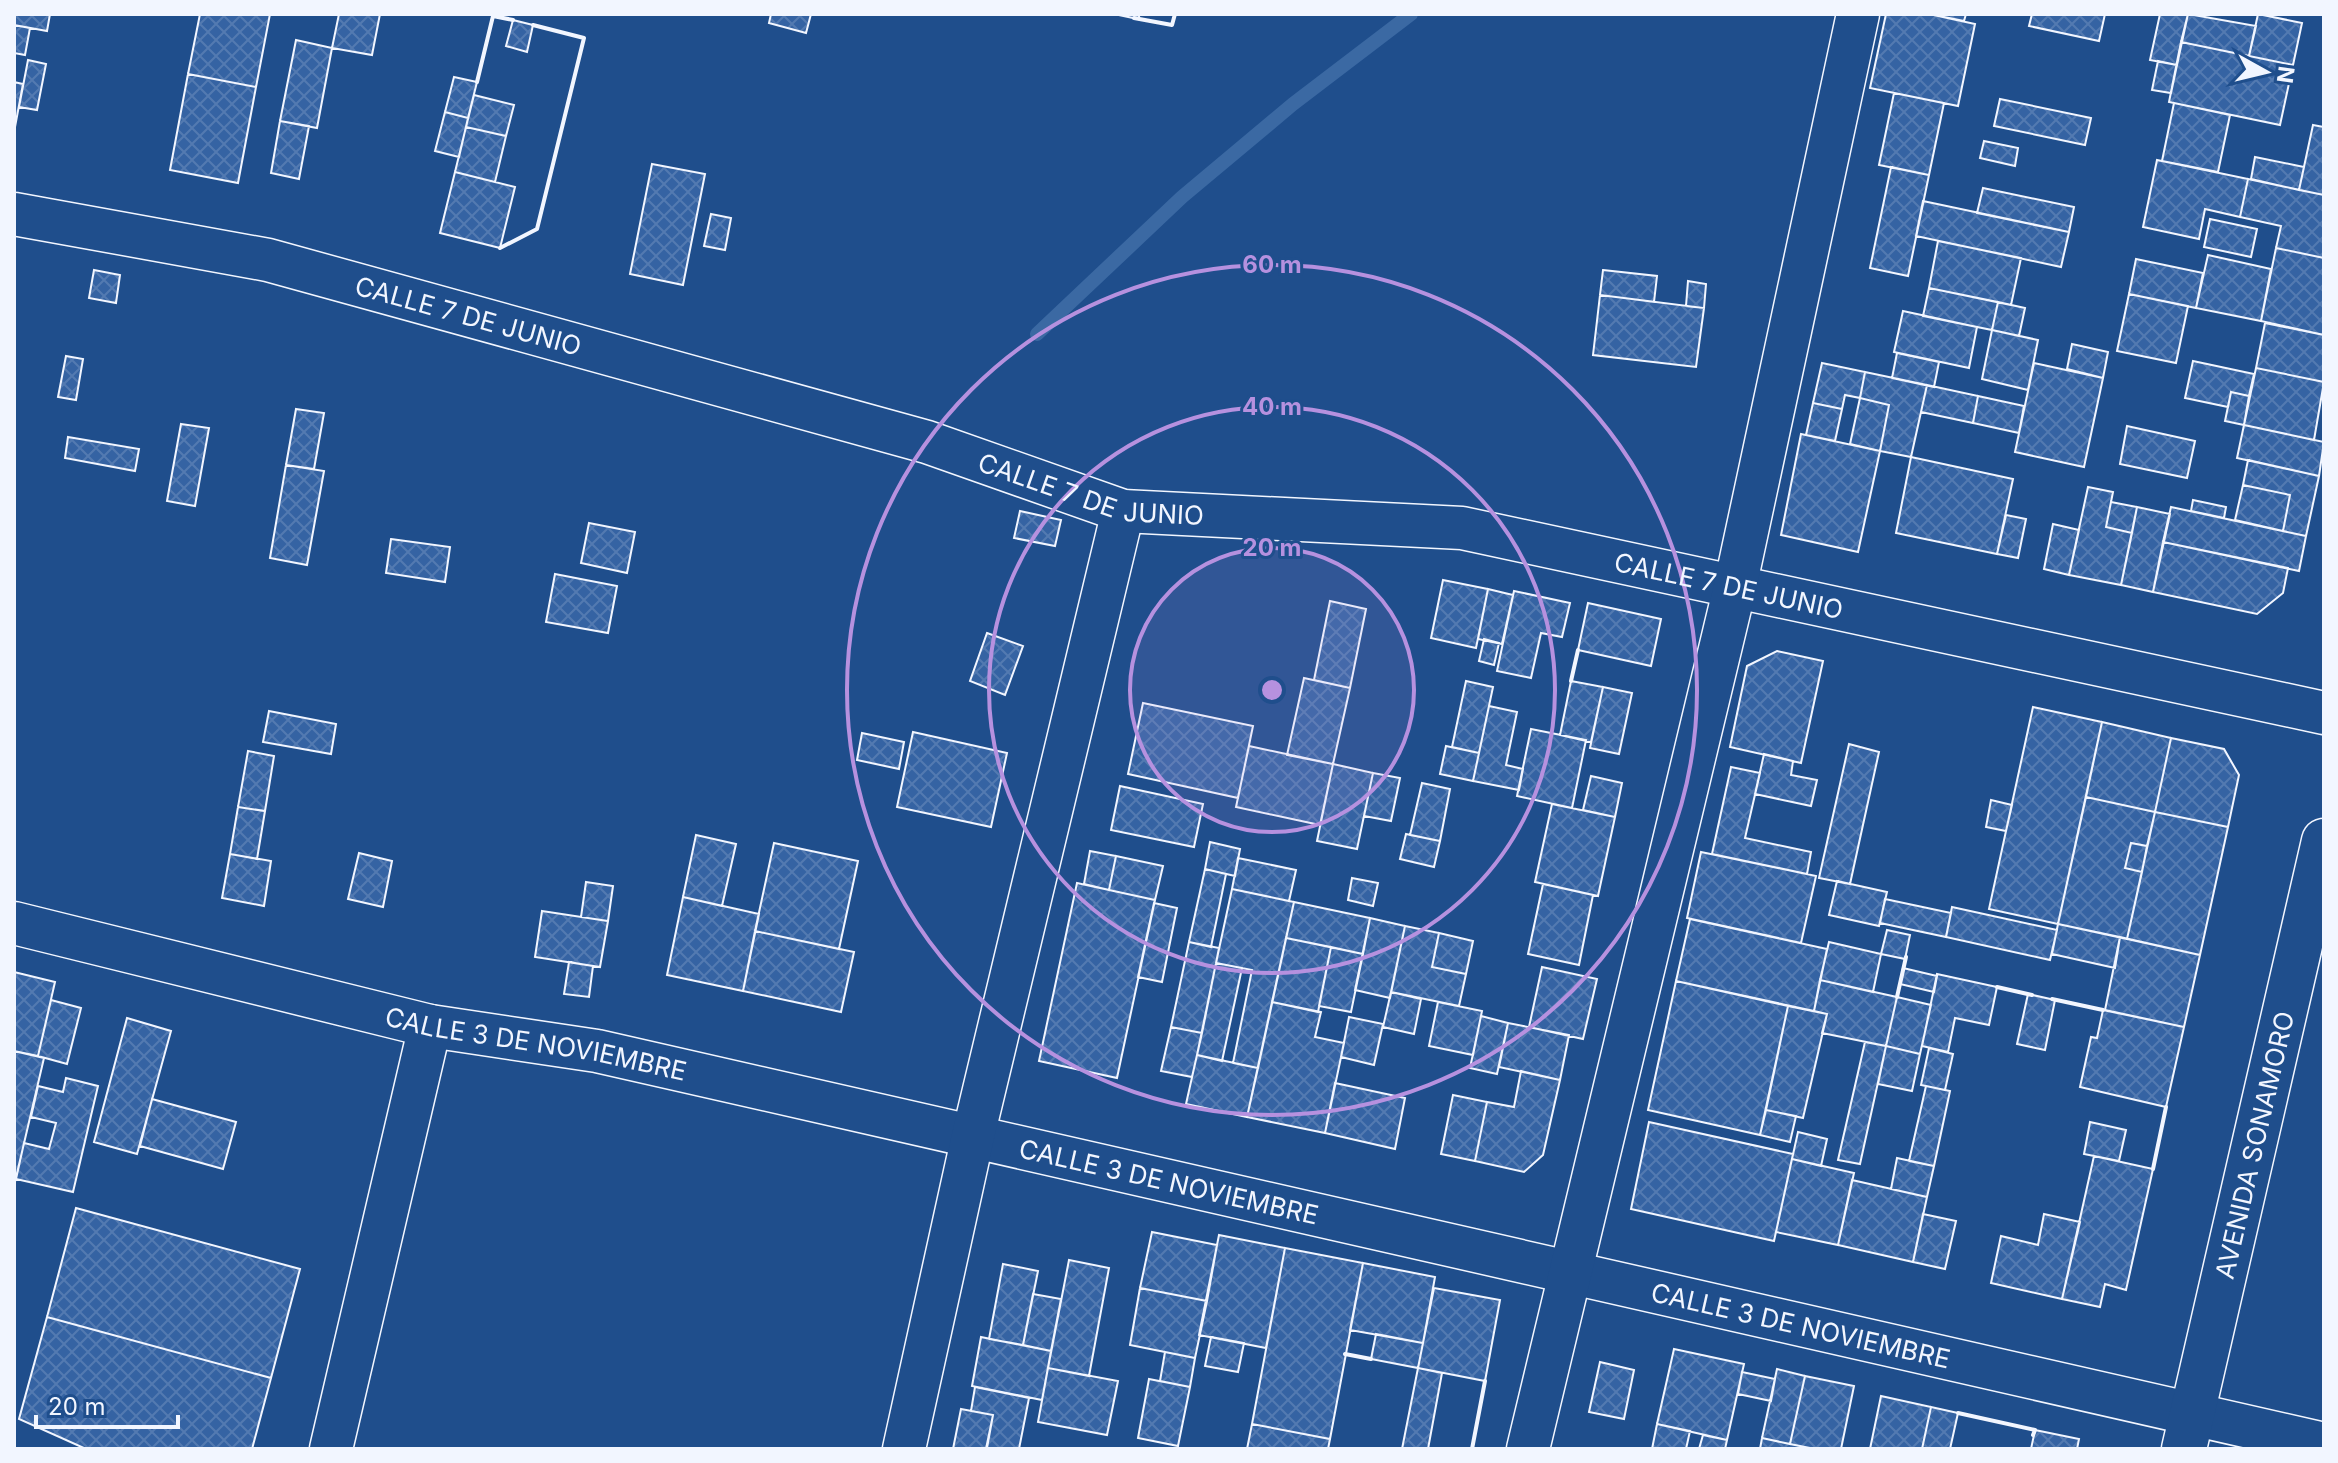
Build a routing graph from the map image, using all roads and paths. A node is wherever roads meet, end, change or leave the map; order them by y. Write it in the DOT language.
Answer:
graph roads {
  1 [pos="1858,14"];
  2 [pos="14,214"];
  3 [pos="1123,511"];
  4 [pos="1735,587"];
  5 [pos="2324,713"];
  6 [pos="2324,841"];
  7 [pos="14,923"];
  8 [pos="430,1026"];
  9 [pos="973,1136"];
  10 [pos="1571,1273"];
  11 [pos="2188,1432"];
  12 [pos="2324,1444"];
  13 [pos="331,1449"];
  14 [pos="904,1449"];
  15 [pos="1528,1449"];
  1 -- 4 [label="street"];
  2 -- 3 [label="street, CALLE 7 DE JUNIO"];
  3 -- 4 [label="street, CALLE 7 DE JUNIO"];
  3 -- 9 [label="street"];
  4 -- 5 [label="street, CALLE 7 DE JUNIO"];
  4 -- 10 [label="street"];
  6 -- 11 [label="main road, AVENIDA SONAMORO"];
  7 -- 8 [label="street, CALLE 3 DE NOVIEMBRE"];
  8 -- 9 [label="street, CALLE 3 DE NOVIEMBRE"];
  8 -- 13 [label="street"];
  9 -- 10 [label="street, CALLE 3 DE NOVIEMBRE"];
  9 -- 14 [label="street"];
  10 -- 11 [label="street, CALLE 3 DE NOVIEMBRE"];
  10 -- 15 [label="street"];
  11 -- 12 [label="street, CALLE 3 DE NOVIEMBRE"];
}
